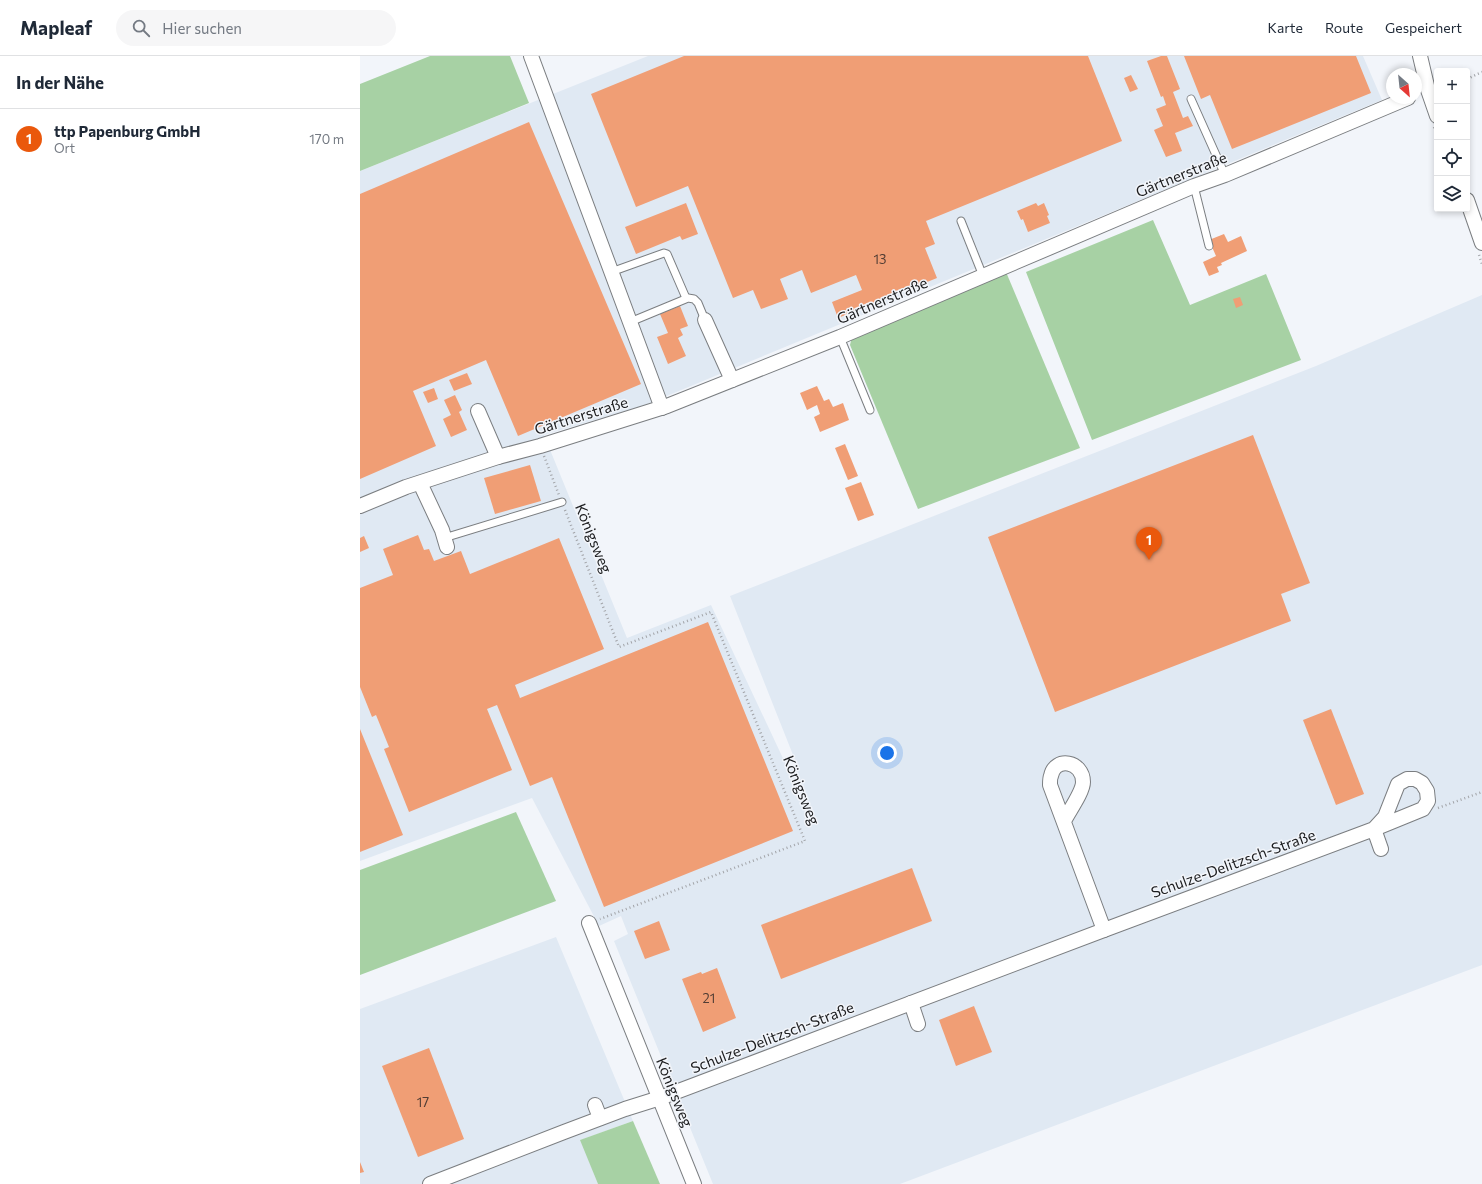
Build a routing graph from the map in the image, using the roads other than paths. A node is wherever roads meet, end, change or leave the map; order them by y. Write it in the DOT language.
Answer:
graph roads {
  1 [pos="531,56"];
  2 [pos="1420,56"];
  3 [pos="1421,68"];
  4 [pos="1422,92"];
  5 [pos="1191,99"];
  6 [pos="1394,104"];
  7 [pos="1434,111"];
  8 [pos="1225,175"];
  9 [pos="1194,186"];
  10 [pos="1470,209"];
  11 [pos="961,221"];
  12 [pos="1482,243"];
  13 [pos="1209,246"];
  14 [pos="611,272"];
  15 [pos="983,276"];
  16 [pos="686,298"];
  17 [pos="705,320"];
  18 [pos="630,322"];
  19 [pos="840,336"];
  20 [pos="732,380"];
  21 [pos="662,408"];
  22 [pos="870,410"];
  23 [pos="478,411"];
  24 [pos="498,457"];
  25 [pos="420,483"];
  26 [pos="562,502"];
  27 [pos="360,506"];
  28 [pos="445,542"];
  29 [pos="1064,821"];
  30 [pos="1381,849"];
  31 [pos="589,923"];
  32 [pos="1104,930"];
  33 [pos="911,1003"];
  34 [pos="918,1024"];
  35 [pos="660,1098"];
  36 [pos="430,1184"];
  37 [pos="694,1184"];
  1 -- 14 [label="street"];
  2 -- 3 [label="street"];
  4 -- 7 [label="street"];
  5 -- 8 [label="lane"];
  6 -- 8 [label="street, Gärtnerstraße"];
  8 -- 9 [label="street, Gärtnerstraße"];
  9 -- 13 [label="lane"];
  9 -- 15 [label="street, Gärtnerstraße"];
  10 -- 12 [label="street"];
  11 -- 15 [label="lane"];
  14 -- 16 [label="lane"];
  14 -- 18 [label="street"];
  15 -- 19 [label="street, Gärtnerstraße"];
  16 -- 17 [label="lane"];
  16 -- 18 [label="lane"];
  17 -- 20 [label="street"];
  18 -- 21 [label="street"];
  19 -- 20 [label="street, Gärtnerstraße"];
  19 -- 22 [label="lane"];
  20 -- 21 [label="street, Gärtnerstraße"];
  21 -- 24 [label="street, Gärtnerstraße"];
  23 -- 24 [label="street"];
  24 -- 25 [label="street, Gärtnerstraße"];
  25 -- 27 [label="street, Gärtnerstraße"];
  25 -- 28 [label="street"];
  26 -- 28 [label="lane"];
  29 -- 32 [label="street"];
  30 -- 32 [label="street, Schulze-Delitzsch-Straße"];
  31 -- 35 [label="street, Königsweg"];
  32 -- 33 [label="street, Schulze-Delitzsch-Straße"];
  33 -- 34 [label="street"];
  33 -- 35 [label="street, Schulze-Delitzsch-Straße"];
  35 -- 36 [label="street, Schulze-Delitzsch-Straße"];
  35 -- 37 [label="street, Königsweg"];
}
